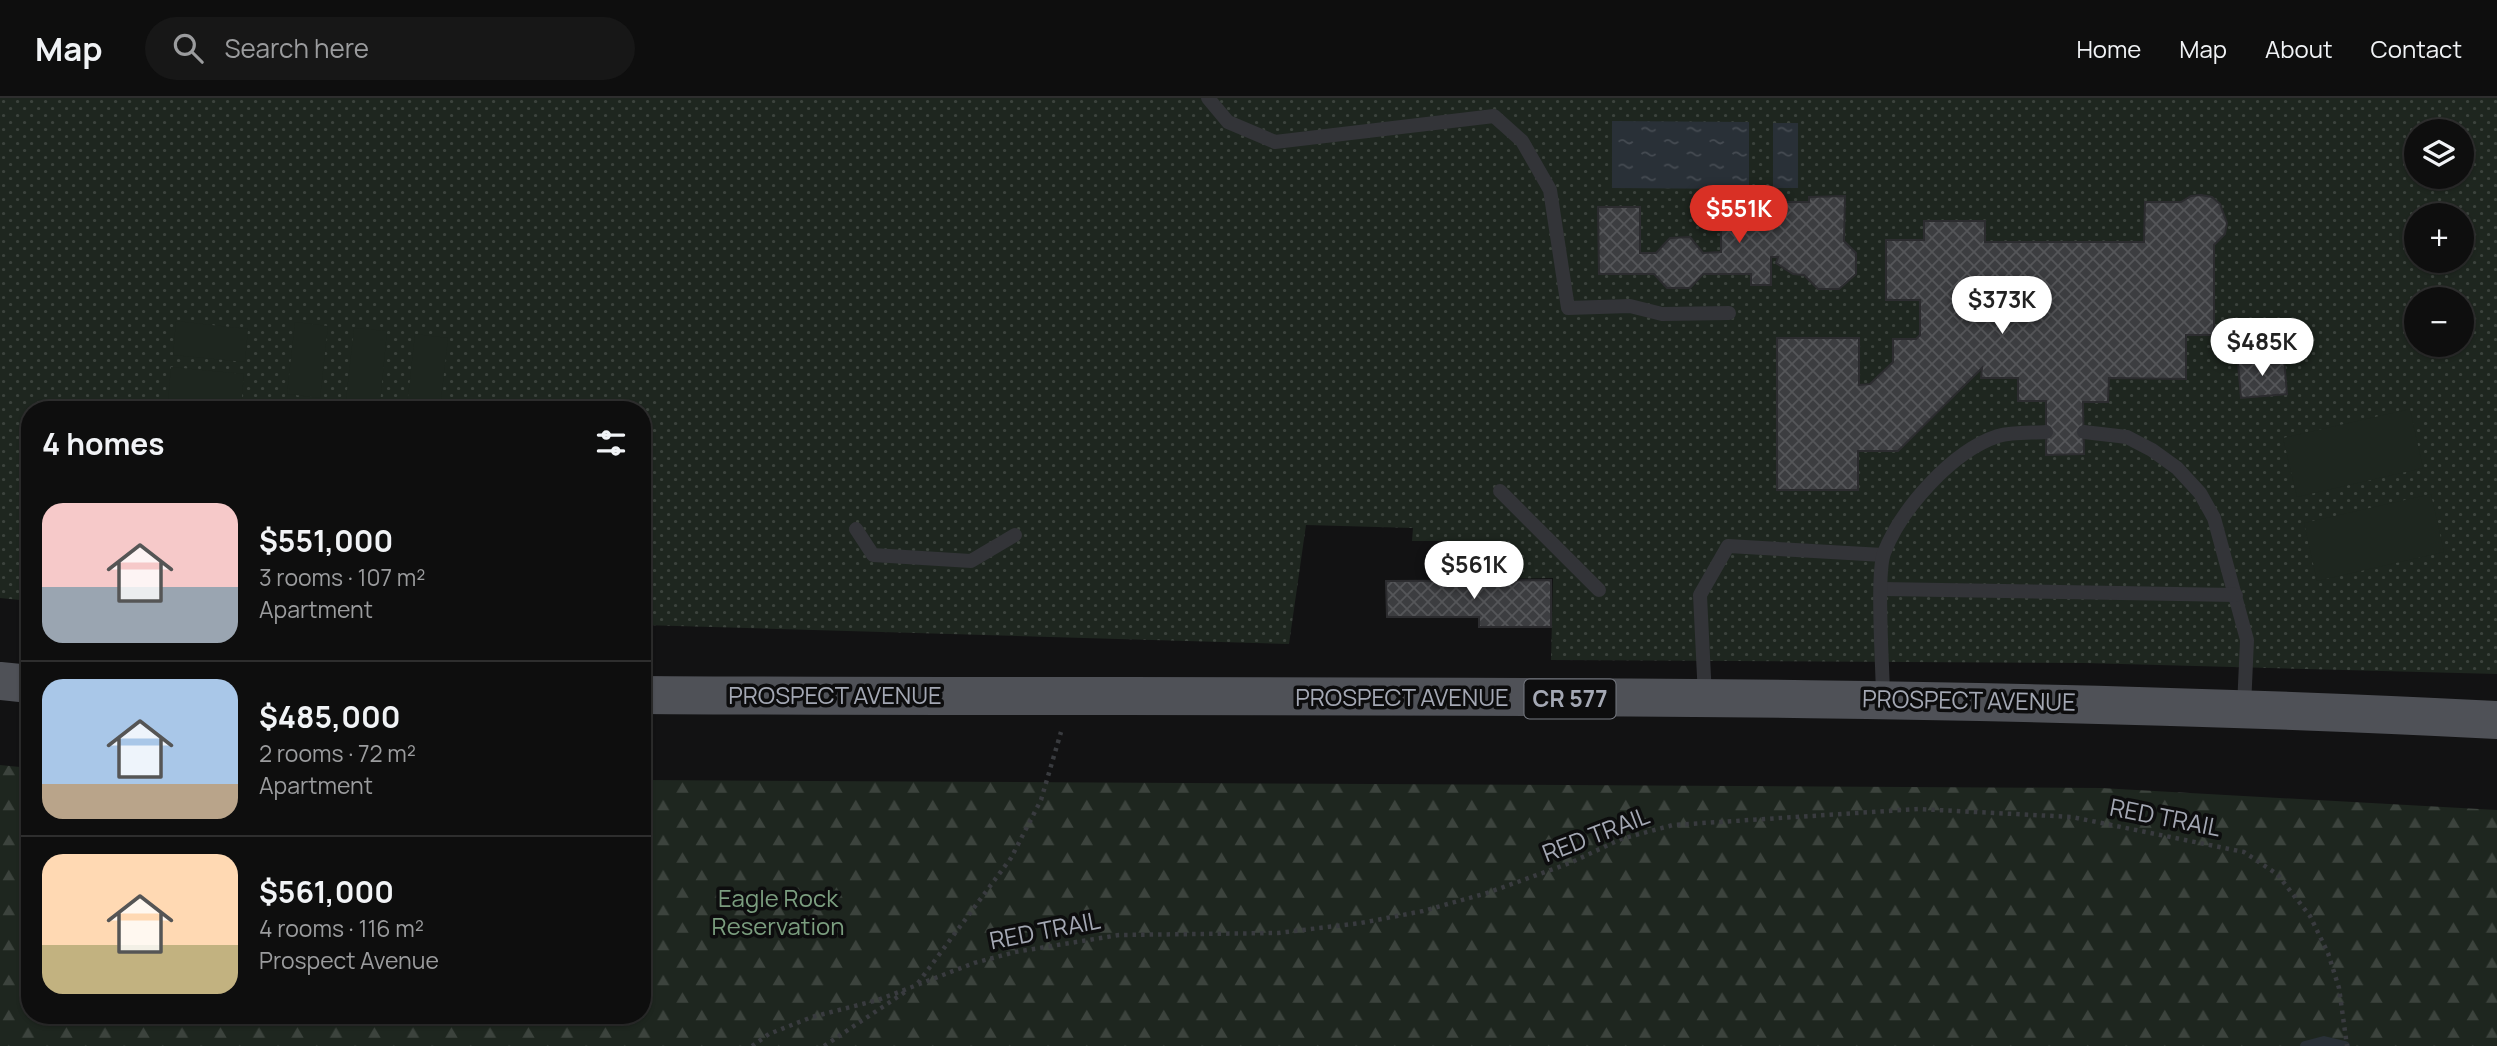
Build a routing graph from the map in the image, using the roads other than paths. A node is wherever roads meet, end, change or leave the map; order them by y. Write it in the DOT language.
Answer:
graph roads {
  1 [pos="1208,98"];
  2 [pos="1729,313"];
  3 [pos="2046,432"];
  4 [pos="2084,432"];
  5 [pos="1500,491"];
  6 [pos="856,529"];
  7 [pos="1015,535"];
  8 [pos="1883,555"];
  9 [pos="1882,589"];
  10 [pos="1599,590"];
  11 [pos="2236,595"];
  12 [pos="0,681"];
  13 [pos="21,683"];
  14 [pos="651,695"];
  15 [pos="1705,699"];
  16 [pos="1883,699"];
  17 [pos="2244,707"];
  18 [pos="2497,720"];
  1 -- 2 [label="lane"];
  3 -- 8 [label="lane"];
  4 -- 11 [label="lane"];
  5 -- 10 [label="lane"];
  6 -- 7 [label="lane"];
  8 -- 9 [label="lane"];
  8 -- 15 [label="lane"];
  9 -- 11 [label="lane"];
  9 -- 16 [label="lane"];
  11 -- 17 [label="lane"];
  12 -- 13 [label="main road"];
  14 -- 15 [label="main road, PROSPECT AVENUE / CR 577"];
  15 -- 16 [label="main road, PROSPECT AVENUE / CR 577"];
  16 -- 17 [label="main road, PROSPECT AVENUE / CR 577"];
  17 -- 18 [label="main road, PROSPECT AVENUE / CR 577"];
}
